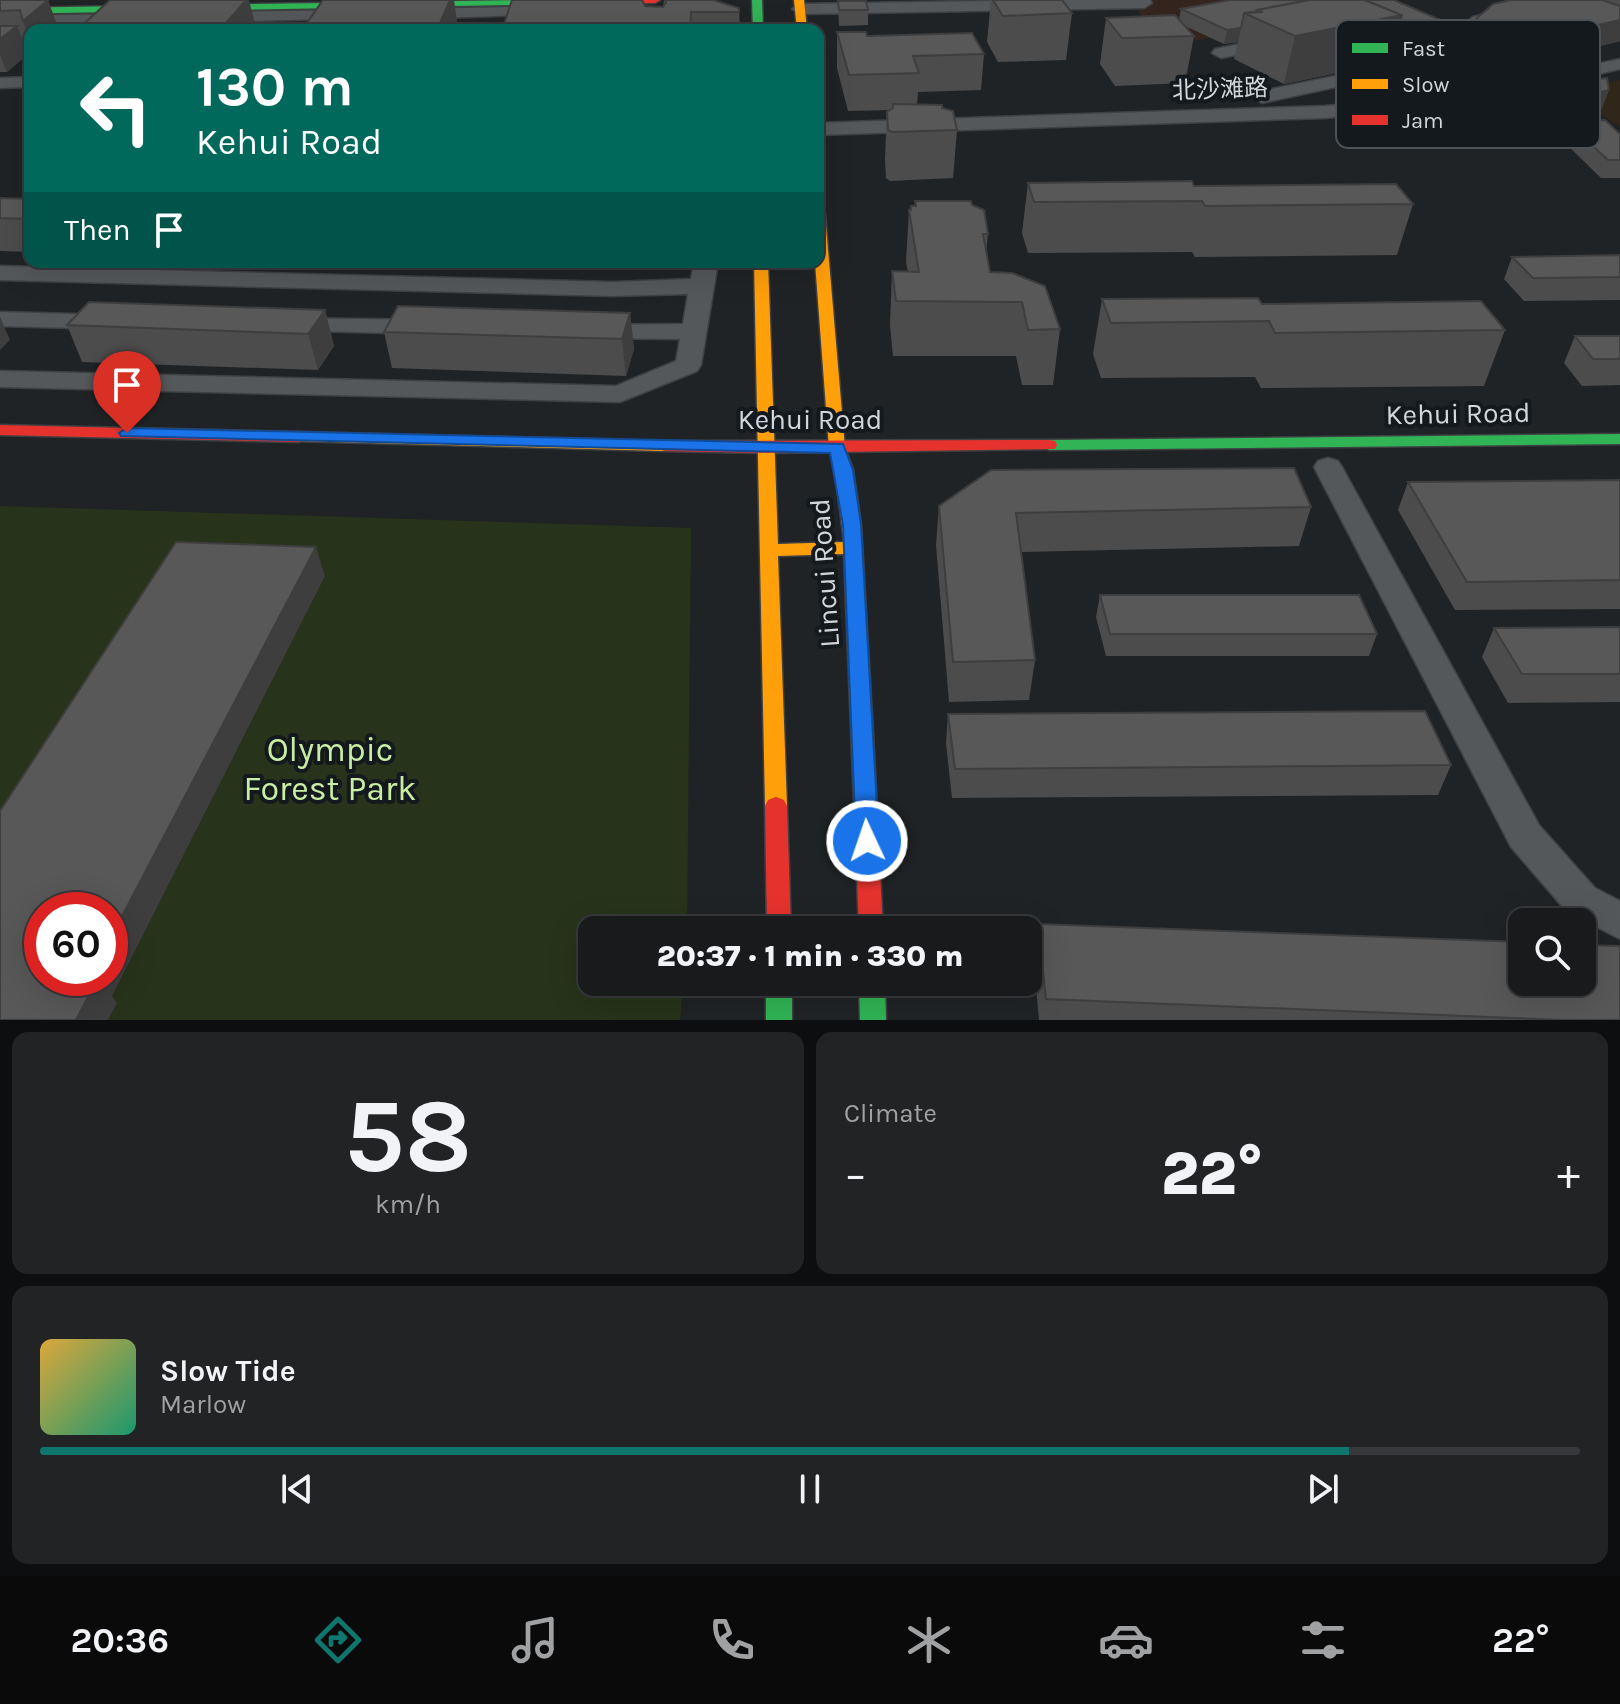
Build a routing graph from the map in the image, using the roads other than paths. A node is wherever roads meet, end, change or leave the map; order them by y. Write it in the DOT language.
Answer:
graph roads {
  1 [pos="143,0"];
  2 [pos="757,0"];
  3 [pos="0,2"];
  4 [pos="1145,2"];
  5 [pos="800,4"];
  6 [pos="1533,8"];
  7 [pos="654,9"];
  8 [pos="0,11"];
  9 [pos="1158,19"];
  10 [pos="1479,20"];
  11 [pos="0,21"];
  12 [pos="281,23"];
  13 [pos="758,24"];
  14 [pos="802,24"];
  15 [pos="1295,38"];
  16 [pos="24,46"];
  17 [pos="0,47"];
  18 [pos="1221,53"];
  19 [pos="1620,64"];
  20 [pos="1600,69"];
  21 [pos="1336,81"];
  22 [pos="24,82"];
  23 [pos="0,83"];
  24 [pos="1262,97"];
  25 [pos="1336,111"];
  26 [pos="824,129"];
  27 [pos="761,268"];
  28 [pos="820,268"];
  29 [pos="0,273"];
  30 [pos="704,274"];
  31 [pos="0,319"];
  32 [pos="133,323"];
  33 [pos="258,325"];
  34 [pos="446,328"];
  35 [pos="570,330"];
  36 [pos="694,332"];
  37 [pos="0,379"];
  38 [pos="0,430"];
  39 [pos="1620,439"];
  40 [pos="764,448"];
  41 [pos="837,448"];
  42 [pos="1327,467"];
  43 [pos="836,470"];
  44 [pos="869,470"];
  45 [pos="853,548"];
  46 [pos="769,550"];
  47 [pos="779,916"];
  48 [pos="870,916"];
  49 [pos="1620,921"];
  50 [pos="779,996"];
  51 [pos="872,996"];
  52 [pos="779,1020"];
  53 [pos="873,1020"];
  1 -- 3 [label="main road"];
  2 -- 13 [label="main road"];
  4 -- 5 [label="street"];
  4 -- 9 [label="street"];
  5 -- 14 [label="main road"];
  6 -- 10 [label="street"];
  7 -- 8 [label="main road"];
  7 -- 12 [label="street"];
  11 -- 12 [label="street"];
  15 -- 18 [label="street"];
  16 -- 17 [label="street"];
  19 -- 20 [label="street, 北沙滩路"];
  21 -- 24 [label="street"];
  22 -- 23 [label="street"];
  25 -- 26 [label="street, 北沙滩路"];
  27 -- 40 [label="main road, Lincui Road"];
  28 -- 41 [label="main road, Lincui Road"];
  29 -- 30 [label="street"];
  30 -- 36 [label="street"];
  31 -- 32 [label="street"];
  33 -- 34 [label="street"];
  35 -- 36 [label="street"];
  36 -- 37 [label="street"];
  38 -- 40 [label="main road, Kehui Road"];
  39 -- 41 [label="main road, Kehui Road"];
  40 -- 41 [label="main road, Kehui Road"];
  40 -- 46 [label="main road, Lincui Road"];
  41 -- 43 [label="main road, Lincui Road"];
  42 -- 49 [label="street"];
  43 -- 44 [label="main road, Kehui Road"];
  43 -- 45 [label="main road, Lincui Road"];
  45 -- 46 [label="main road"];
  45 -- 48 [label="main road, Lincui Road"];
  46 -- 47 [label="main road, Lincui Road"];
  50 -- 52 [label="main road"];
  51 -- 53 [label="main road"];
}
